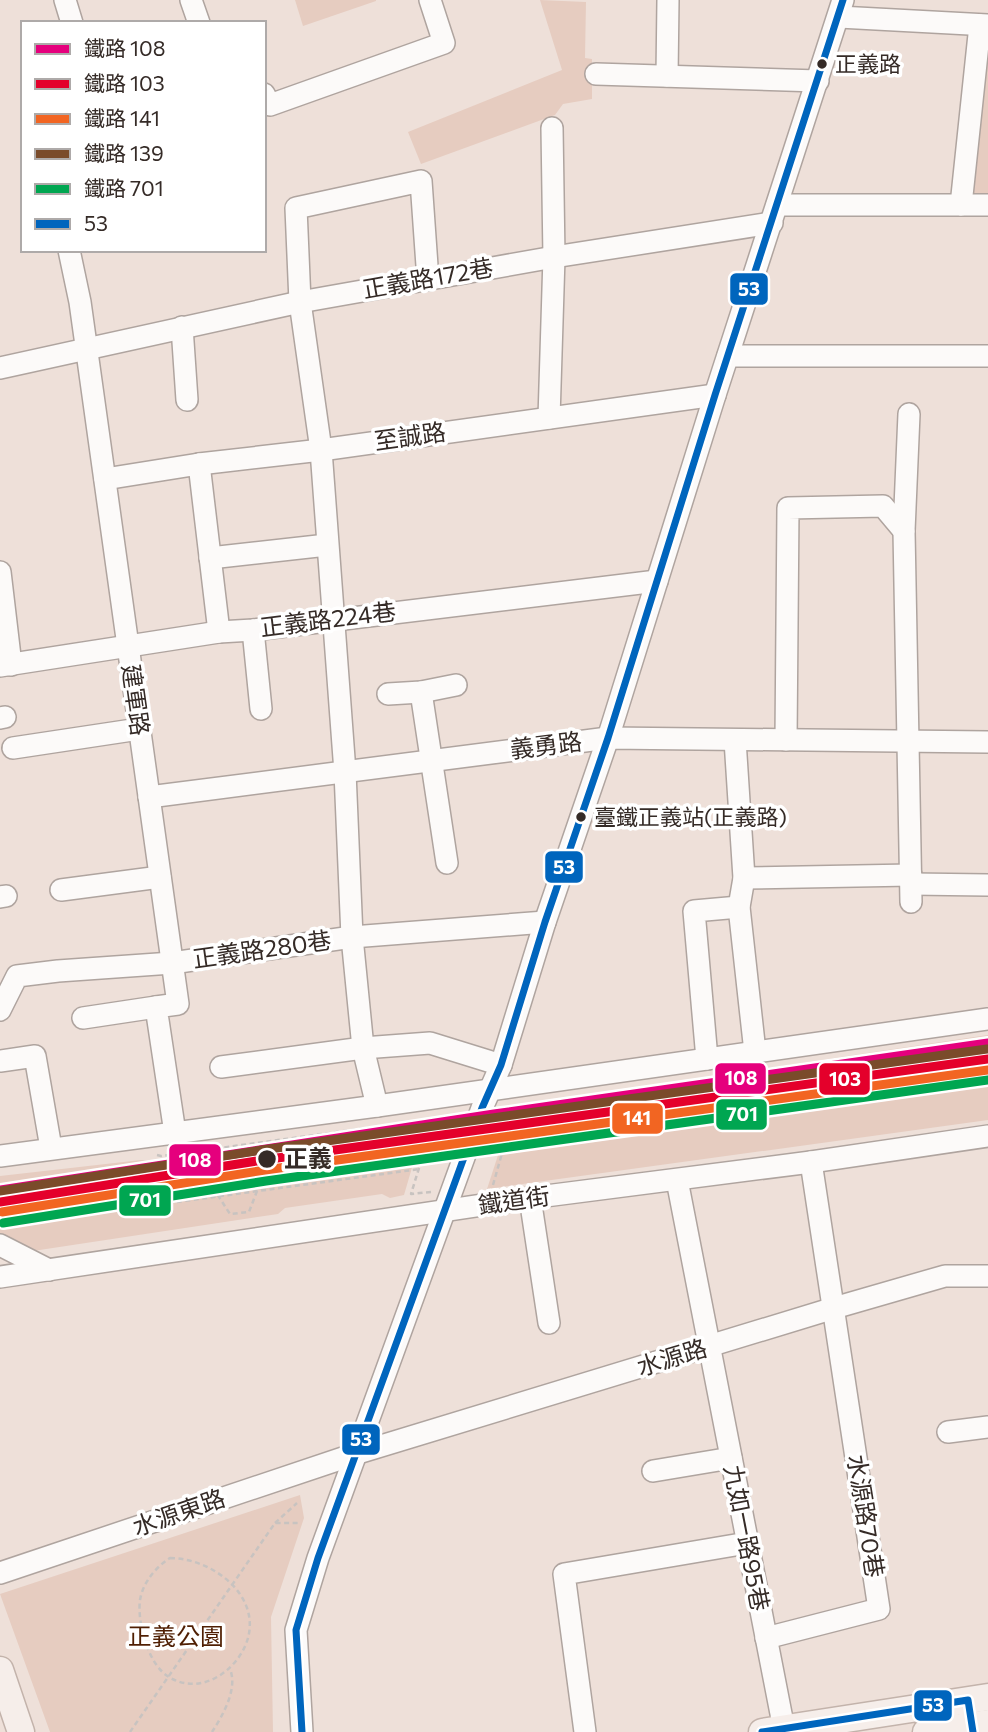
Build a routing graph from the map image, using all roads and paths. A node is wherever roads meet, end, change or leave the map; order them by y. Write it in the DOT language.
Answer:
graph roads {
  1 [pos="65,0"];
  2 [pos="191,0"];
  3 [pos="430,0"];
  4 [pos="667,0"];
  5 [pos="841,8"];
  6 [pos="71,21"];
  7 [pos="198,21"];
  8 [pos="984,25"];
  9 [pos="596,74"];
  10 [pos="667,76"];
  11 [pos="818,81"];
  12 [pos="266,98"];
  13 [pos="552,128"];
  14 [pos="961,205"];
  15 [pos="988,205"];
  16 [pos="775,214"];
  17 [pos="69,252"];
  18 [pos="554,257"];
  19 [pos="428,279"];
  20 [pos="300,302"];
  21 [pos="183,327"];
  22 [pos="86,348"];
  23 [pos="728,356"];
  24 [pos="988,356"];
  25 [pos="0,368"];
  26 [pos="715,395"];
  27 [pos="187,400"];
  28 [pos="909,414"];
  29 [pos="549,418"];
  30 [pos="321,450"];
  31 [pos="199,464"];
  32 [pos="105,479"];
  33 [pos="904,531"];
  34 [pos="327,545"];
  35 [pos="210,558"];
  36 [pos="0,572"];
  37 [pos="657,581"];
  38 [pos="333,619"];
  39 [pos="253,630"];
  40 [pos="219,632"];
  41 [pos="128,646"];
  42 [pos="5,665"];
  43 [pos="456,685"];
  44 [pos="421,692"];
  45 [pos="388,694"];
  46 [pos="261,709"];
  47 [pos="139,729"];
  48 [pos="608,738"];
  49 [pos="735,740"];
  50 [pos="786,740"];
  51 [pos="909,741"];
  52 [pos="988,742"];
  53 [pos="13,748"];
  54 [pos="431,760"];
  55 [pos="345,772"];
  56 [pos="149,797"];
  57 [pos="447,863"];
  58 [pos="160,877"];
  59 [pos="744,877"];
  60 [pos="988,885"];
  61 [pos="911,887"];
  62 [pos="61,890"];
  63 [pos="739,906"];
  64 [pos="545,922"];
  65 [pos="352,937"];
  66 [pos="172,963"];
  67 [pos="156,1007"];
  68 [pos="0,1010"];
  69 [pos="83,1018"];
  70 [pos="988,1019"];
  71 [pos="363,1048"];
  72 [pos="755,1052"];
  73 [pos="707,1059"];
  74 [pos="988,1060"];
  75 [pos="0,1061"];
  76 [pos="501,1065"];
  77 [pos="220,1067"];
  78 [pos="491,1089"];
  79 [pos="377,1106"];
  80 [pos="533,1108"];
  81 [pos="435,1116"];
  82 [pos="698,1116"];
  83 [pos="175,1133"];
  84 [pos="988,1136"];
  85 [pos="429,1137"];
  86 [pos="540,1147"];
  87 [pos="51,1148"];
  88 [pos="190,1152"];
  89 [pos="503,1152"];
  90 [pos="329,1153"];
  91 [pos="0,1156"];
  92 [pos="811,1162"];
  93 [pos="331,1166"];
  94 [pos="200,1168"];
  95 [pos="420,1169"];
  96 [pos="677,1180"];
  97 [pos="493,1185"];
  98 [pos="257,1191"];
  99 [pos="411,1194"];
  100 [pos="218,1196"];
  101 [pos="530,1198"];
  102 [pos="444,1212"];
  103 [pos="0,1226"];
  104 [pos="0,1245"];
  105 [pos="49,1270"];
  106 [pos="988,1276"];
  107 [pos="0,1277"];
  108 [pos="834,1308"];
  109 [pos="549,1322"];
  110 [pos="709,1347"];
  111 [pos="988,1427"];
  112 [pos="948,1432"];
  113 [pos="358,1453"];
  114 [pos="731,1458"];
  115 [pos="653,1471"];
  116 [pos="297,1503"];
  117 [pos="275,1523"];
  118 [pos="300,1523"];
  119 [pos="747,1543"];
  120 [pos="0,1573"];
  121 [pos="233,1584"];
  122 [pos="766,1638"];
  123 [pos="230,1669"];
  124 [pos="0,1670"];
  125 [pos="168,1677"];
  126 [pos="978,1716"];
  127 [pos="773,1730"];
  128 [pos="21,1732"];
  129 [pos="130,1732"];
  130 [pos="212,1732"];
  131 [pos="302,1732"];
  132 [pos="585,1732"];
  133 [pos="926,1732"];
  1 -- 6 [label="street"];
  2 -- 7 [label="street"];
  3 -- 12 [label="street"];
  4 -- 10 [label="street"];
  5 -- 8 [label="street"];
  5 -- 11 [label="street"];
  8 -- 14 [label="street"];
  9 -- 10 [label="street"];
  10 -- 11 [label="street"];
  11 -- 16 [label="street"];
  13 -- 18 [label="street"];
  14 -- 15 [label="street, 正義路172巷"];
  14 -- 16 [label="street, 正義路172巷"];
  16 -- 18 [label="street, 正義路172巷"];
  16 -- 23 [label="street"];
  17 -- 22 [label="street, 建軍路"];
  18 -- 19 [label="street, 正義路172巷"];
  18 -- 29 [label="street"];
  19 -- 20 [label="street, 正義路172巷"];
  19 -- 20 [label="street"];
  20 -- 21 [label="street, 正義路172巷"];
  20 -- 30 [label="street"];
  21 -- 22 [label="street, 正義路172巷"];
  21 -- 27 [label="street"];
  22 -- 25 [label="street, 正義路172巷"];
  22 -- 32 [label="street, 建軍路"];
  23 -- 24 [label="street"];
  23 -- 26 [label="street"];
  26 -- 29 [label="street, 至誠路"];
  26 -- 37 [label="street"];
  28 -- 33 [label="street"];
  29 -- 30 [label="street, 至誠路"];
  30 -- 31 [label="street, 至誠路"];
  30 -- 34 [label="street"];
  31 -- 32 [label="street, 至誠路"];
  31 -- 35 [label="street"];
  32 -- 41 [label="street, 建軍路"];
  33 -- 50 [label="street"];
  33 -- 51 [label="street"];
  34 -- 35 [label="street"];
  34 -- 38 [label="street"];
  35 -- 40 [label="street"];
  36 -- 42 [label="street"];
  37 -- 38 [label="street, 正義路224巷"];
  37 -- 48 [label="street"];
  38 -- 39 [label="street, 正義路224巷"];
  38 -- 55 [label="street"];
  39 -- 40 [label="street, 正義路224巷"];
  39 -- 46 [label="street"];
  40 -- 41 [label="street, 正義路224巷"];
  41 -- 42 [label="street, 正義路224巷"];
  41 -- 47 [label="street, 建軍路"];
  43 -- 44 [label="street"];
  44 -- 45 [label="street"];
  44 -- 54 [label="street"];
  47 -- 53 [label="street"];
  47 -- 56 [label="street, 建軍路"];
  48 -- 49 [label="street, 義勇路"];
  48 -- 54 [label="street, 義勇路"];
  48 -- 64 [label="street"];
  49 -- 50 [label="street, 義勇路"];
  49 -- 59 [label="street"];
  50 -- 51 [label="street, 義勇路"];
  51 -- 52 [label="street, 義勇路"];
  51 -- 61 [label="street"];
  54 -- 55 [label="street, 義勇路"];
  54 -- 57 [label="street"];
  55 -- 56 [label="street, 義勇路"];
  55 -- 65 [label="street"];
  56 -- 58 [label="street, 建軍路"];
  58 -- 62 [label="street"];
  58 -- 66 [label="street, 建軍路"];
  59 -- 61 [label="street"];
  59 -- 63 [label="street"];
  60 -- 61 [label="street"];
  63 -- 72 [label="street"];
  63 -- 73 [label="street"];
  64 -- 65 [label="street, 正義路280巷"];
  64 -- 76 [label="street"];
  65 -- 66 [label="street, 正義路280巷"];
  65 -- 71 [label="street"];
  66 -- 67 [label="street, 建軍路"];
  66 -- 68 [label="street, 正義路280巷"];
  67 -- 69 [label="street"];
  67 -- 83 [label="street"];
  70 -- 72 [label="street"];
  71 -- 76 [label="street"];
  71 -- 77 [label="street"];
  71 -- 79 [label="street"];
  72 -- 73 [label="street"];
  73 -- 78 [label="street"];
  74 -- 80 [label="path"];
  75 -- 87 [label="street"];
  76 -- 78 [label="street"];
  78 -- 79 [label="street"];
  78 -- 102 [label="street"];
  79 -- 83 [label="street"];
  80 -- 86 [label="path"];
  80 -- 89 [label="path"];
  81 -- 85 [label="path"];
  82 -- 86 [label="path"];
  83 -- 87 [label="street"];
  84 -- 92 [label="street, 鐵道街"];
  85 -- 90 [label="path"];
  85 -- 95 [label="path"];
  86 -- 89 [label="path"];
  87 -- 91 [label="street"];
  88 -- 94 [label="path"];
  89 -- 97 [label="path"];
  90 -- 93 [label="path"];
  90 -- 94 [label="path"];
  92 -- 96 [label="street, 鐵道街"];
  92 -- 108 [label="street"];
  94 -- 100 [label="path"];
  95 -- 98 [label="path"];
  95 -- 99 [label="path"];
  96 -- 101 [label="street, 鐵道街"];
  96 -- 110 [label="street, 九如一路95巷"];
  98 -- 100 [label="path"];
  98 -- 100 [label="path"];
  100 -- 103 [label="path"];
  101 -- 102 [label="street, 鐵道街"];
  101 -- 109 [label="street"];
  102 -- 105 [label="street, 鐵道街"];
  102 -- 113 [label="street"];
  104 -- 105 [label="street"];
  105 -- 107 [label="street, 鐵道街"];
  106 -- 108 [label="street, 水源路"];
  108 -- 110 [label="street, 水源路"];
  108 -- 122 [label="street, 水源路70巷"];
  110 -- 113 [label="street, 水源路"];
  110 -- 114 [label="street, 九如一路95巷"];
  111 -- 112 [label="street"];
  113 -- 120 [label="street, 水源東路"];
  113 -- 131 [label="street"];
  114 -- 115 [label="street"];
  114 -- 119 [label="street, 九如一路95巷"];
  116 -- 117 [label="path"];
  117 -- 118 [label="path"];
  117 -- 121 [label="path"];
  119 -- 122 [label="street, 九如一路95巷"];
  119 -- 132 [label="street"];
  121 -- 123 [label="path"];
  121 -- 125 [label="path"];
  121 -- 125 [label="path"];
  122 -- 127 [label="street, 九如一路95巷"];
  123 -- 125 [label="path"];
  123 -- 130 [label="path"];
  124 -- 128 [label="main road"];
  125 -- 129 [label="path"];
  126 -- 127 [label="main road"];
  126 -- 133 [label="main road"];
}
